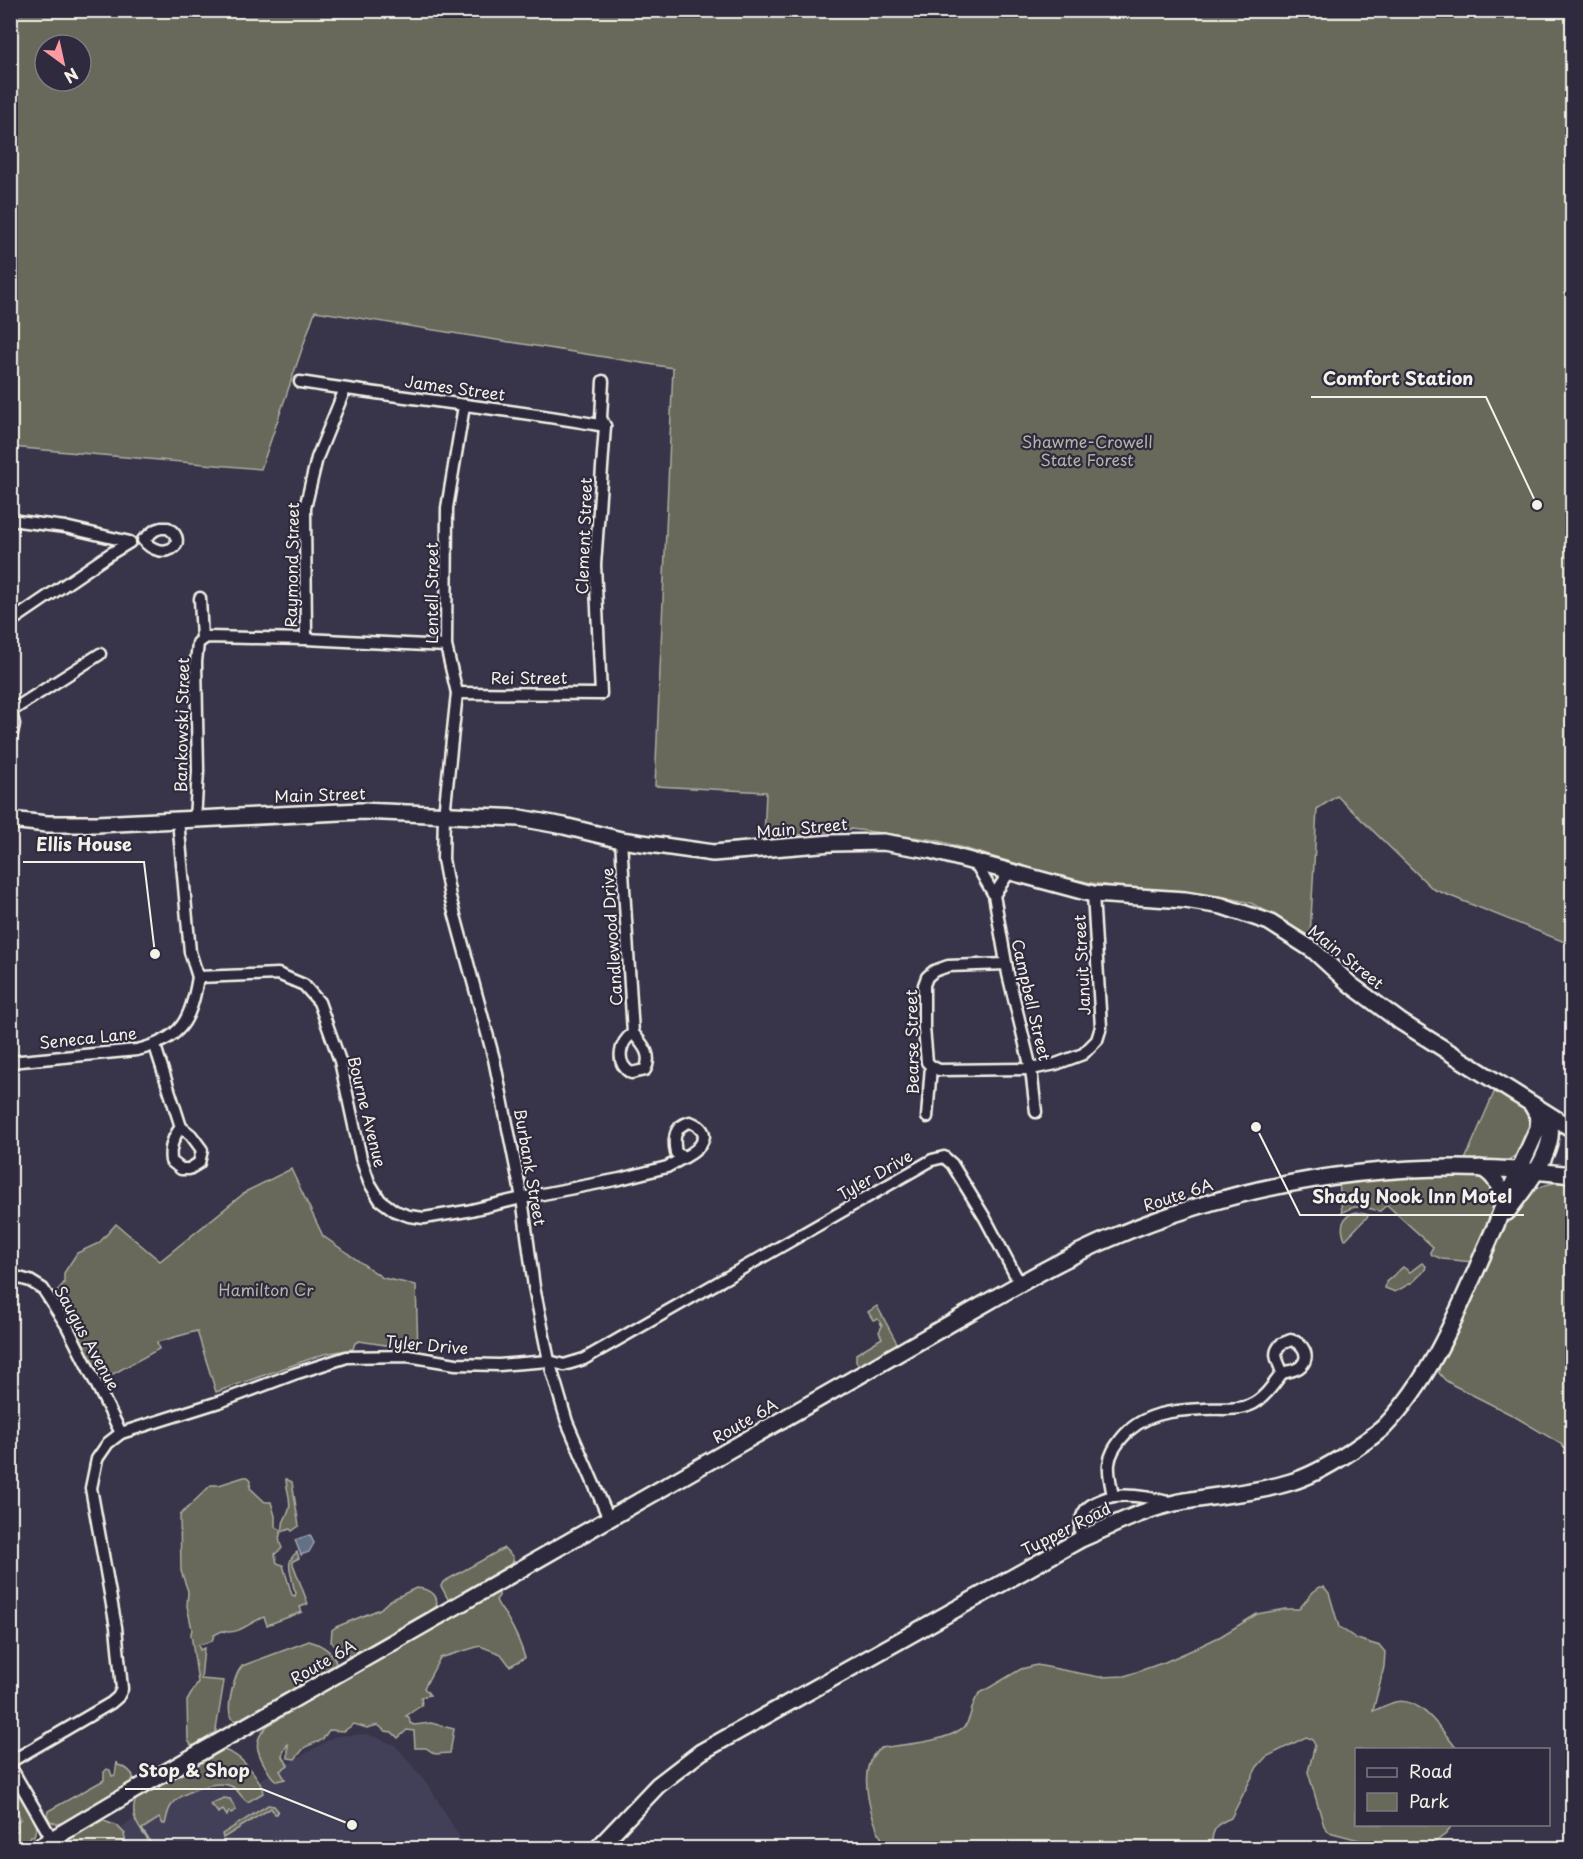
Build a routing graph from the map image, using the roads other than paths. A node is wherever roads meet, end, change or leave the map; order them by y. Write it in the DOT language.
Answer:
graph roads {
  1 [pos="603,381"];
  2 [pos="300,382"];
  3 [pos="345,389"];
  4 [pos="464,406"];
  5 [pos="605,426"];
  6 [pos="10,520"];
  7 [pos="142,540"];
  8 [pos="130,542"];
  9 [pos="200,598"];
  10 [pos="10,622"];
  11 [pos="306,639"];
  12 [pos="202,640"];
  13 [pos="446,646"];
  14 [pos="100,654"];
  15 [pos="457,693"];
  16 [pos="601,694"];
  17 [pos="11,710"];
  18 [pos="10,743"];
  19 [pos="444,815"];
  20 [pos="195,819"];
  21 [pos="10,820"];
  22 [pos="178,820"];
  23 [pos="621,840"];
  24 [pos="975,862"];
  25 [pos="1010,871"];
  26 [pos="1094,894"];
  27 [pos="993,895"];
  28 [pos="1006,964"];
  29 [pos="198,976"];
  30 [pos="633,1033"];
  31 [pos="155,1046"];
  32 [pos="10,1062"];
  33 [pos="931,1066"];
  34 [pos="1031,1069"];
  35 [pos="1537,1107"];
  36 [pos="1036,1112"];
  37 [pos="927,1117"];
  38 [pos="181,1127"];
  39 [pos="1572,1129"];
  40 [pos="685,1157"];
  41 [pos="1480,1168"];
  42 [pos="1519,1170"];
  43 [pos="1537,1171"];
  44 [pos="1572,1175"];
  45 [pos="522,1198"];
  46 [pos="1503,1206"];
  47 [pos="1496,1226"];
  48 [pos="10,1279"];
  49 [pos="1020,1284"];
  50 [pos="549,1362"];
  51 [pos="1282,1373"];
  52 [pos="120,1433"];
  53 [pos="1113,1496"];
  54 [pos="1174,1504"];
  55 [pos="609,1519"];
  56 [pos="1081,1539"];
  57 [pos="10,1764"];
  58 [pos="52,1839"];
  59 [pos="37,1848"];
  60 [pos="598,1848"];
  1 -- 5 [label="street, Clement Street"];
  2 -- 3 [label="street, James Street"];
  3 -- 4 [label="street, James Street"];
  3 -- 11 [label="street, Raymond Street"];
  4 -- 5 [label="street, James Street"];
  4 -- 13 [label="street, Lentell Street"];
  5 -- 16 [label="street, Clement Street"];
  6 -- 8 [label="street"];
  7 -- 8 [label="street"];
  8 -- 10 [label="street"];
  9 -- 12 [label="street, Bankowski Street"];
  11 -- 12 [label="street"];
  11 -- 13 [label="street"];
  12 -- 20 [label="street, Bankowski Street"];
  13 -- 15 [label="street, Lentell Street"];
  14 -- 17 [label="street"];
  15 -- 16 [label="street, Rei Street"];
  15 -- 19 [label="street, Lentell Street"];
  17 -- 18 [label="street"];
  19 -- 20 [label="main road, Main Street"];
  19 -- 23 [label="main road, Main Street"];
  19 -- 45 [label="street, Burbank Street"];
  20 -- 22 [label="main road, Main Street"];
  21 -- 22 [label="main road, Main Street"];
  22 -- 29 [label="street"];
  23 -- 24 [label="main road, Main Street"];
  23 -- 30 [label="street, Candlewood Drive"];
  24 -- 25 [label="main road, Main Street"];
  24 -- 27 [label="street, Campbell Street"];
  25 -- 26 [label="main road, Main Street"];
  25 -- 27 [label="street"];
  26 -- 34 [label="street, Januit Street"];
  26 -- 35 [label="main road, Main Street"];
  27 -- 28 [label="street, Campbell Street"];
  28 -- 33 [label="street, Bearse Street"];
  28 -- 34 [label="street, Campbell Street"];
  29 -- 31 [label="street, Seneca Lane"];
  29 -- 45 [label="street, Bourne Avenue"];
  31 -- 32 [label="street, Seneca Lane"];
  31 -- 38 [label="street"];
  33 -- 34 [label="street, Januit Street"];
  33 -- 37 [label="street, Bearse Street"];
  34 -- 36 [label="street, Campbell Street"];
  35 -- 39 [label="main road, Main Street"];
  35 -- 42 [label="main road"];
  35 -- 43 [label="main road"];
  40 -- 45 [label="street, Bourne Avenue"];
  41 -- 42 [label="main road, Route 6A"];
  41 -- 46 [label="main road"];
  41 -- 49 [label="main road, Route 6A"];
  42 -- 43 [label="main road, Route 6A"];
  42 -- 46 [label="main road, Tupper Road"];
  43 -- 44 [label="main road, Route 6A"];
  43 -- 47 [label="main road, Tupper Road"];
  45 -- 50 [label="street, Burbank Street"];
  46 -- 47 [label="main road, Tupper Road"];
  47 -- 54 [label="main road, Tupper Road"];
  48 -- 52 [label="street, Saugus Avenue"];
  49 -- 50 [label="street, Tyler Drive"];
  49 -- 55 [label="main road, Route 6A"];
  50 -- 52 [label="street, Tyler Drive"];
  50 -- 55 [label="street, Burbank Street"];
  51 -- 53 [label="street"];
  52 -- 57 [label="street, Tyler Drive"];
  53 -- 54 [label="street"];
  53 -- 56 [label="street"];
  54 -- 56 [label="main road, Tupper Road"];
  55 -- 58 [label="main road, Route 6A"];
  56 -- 60 [label="main road, Tupper Road"];
  57 -- 58 [label="street"];
  58 -- 59 [label="main road, Route 6A"];
}
